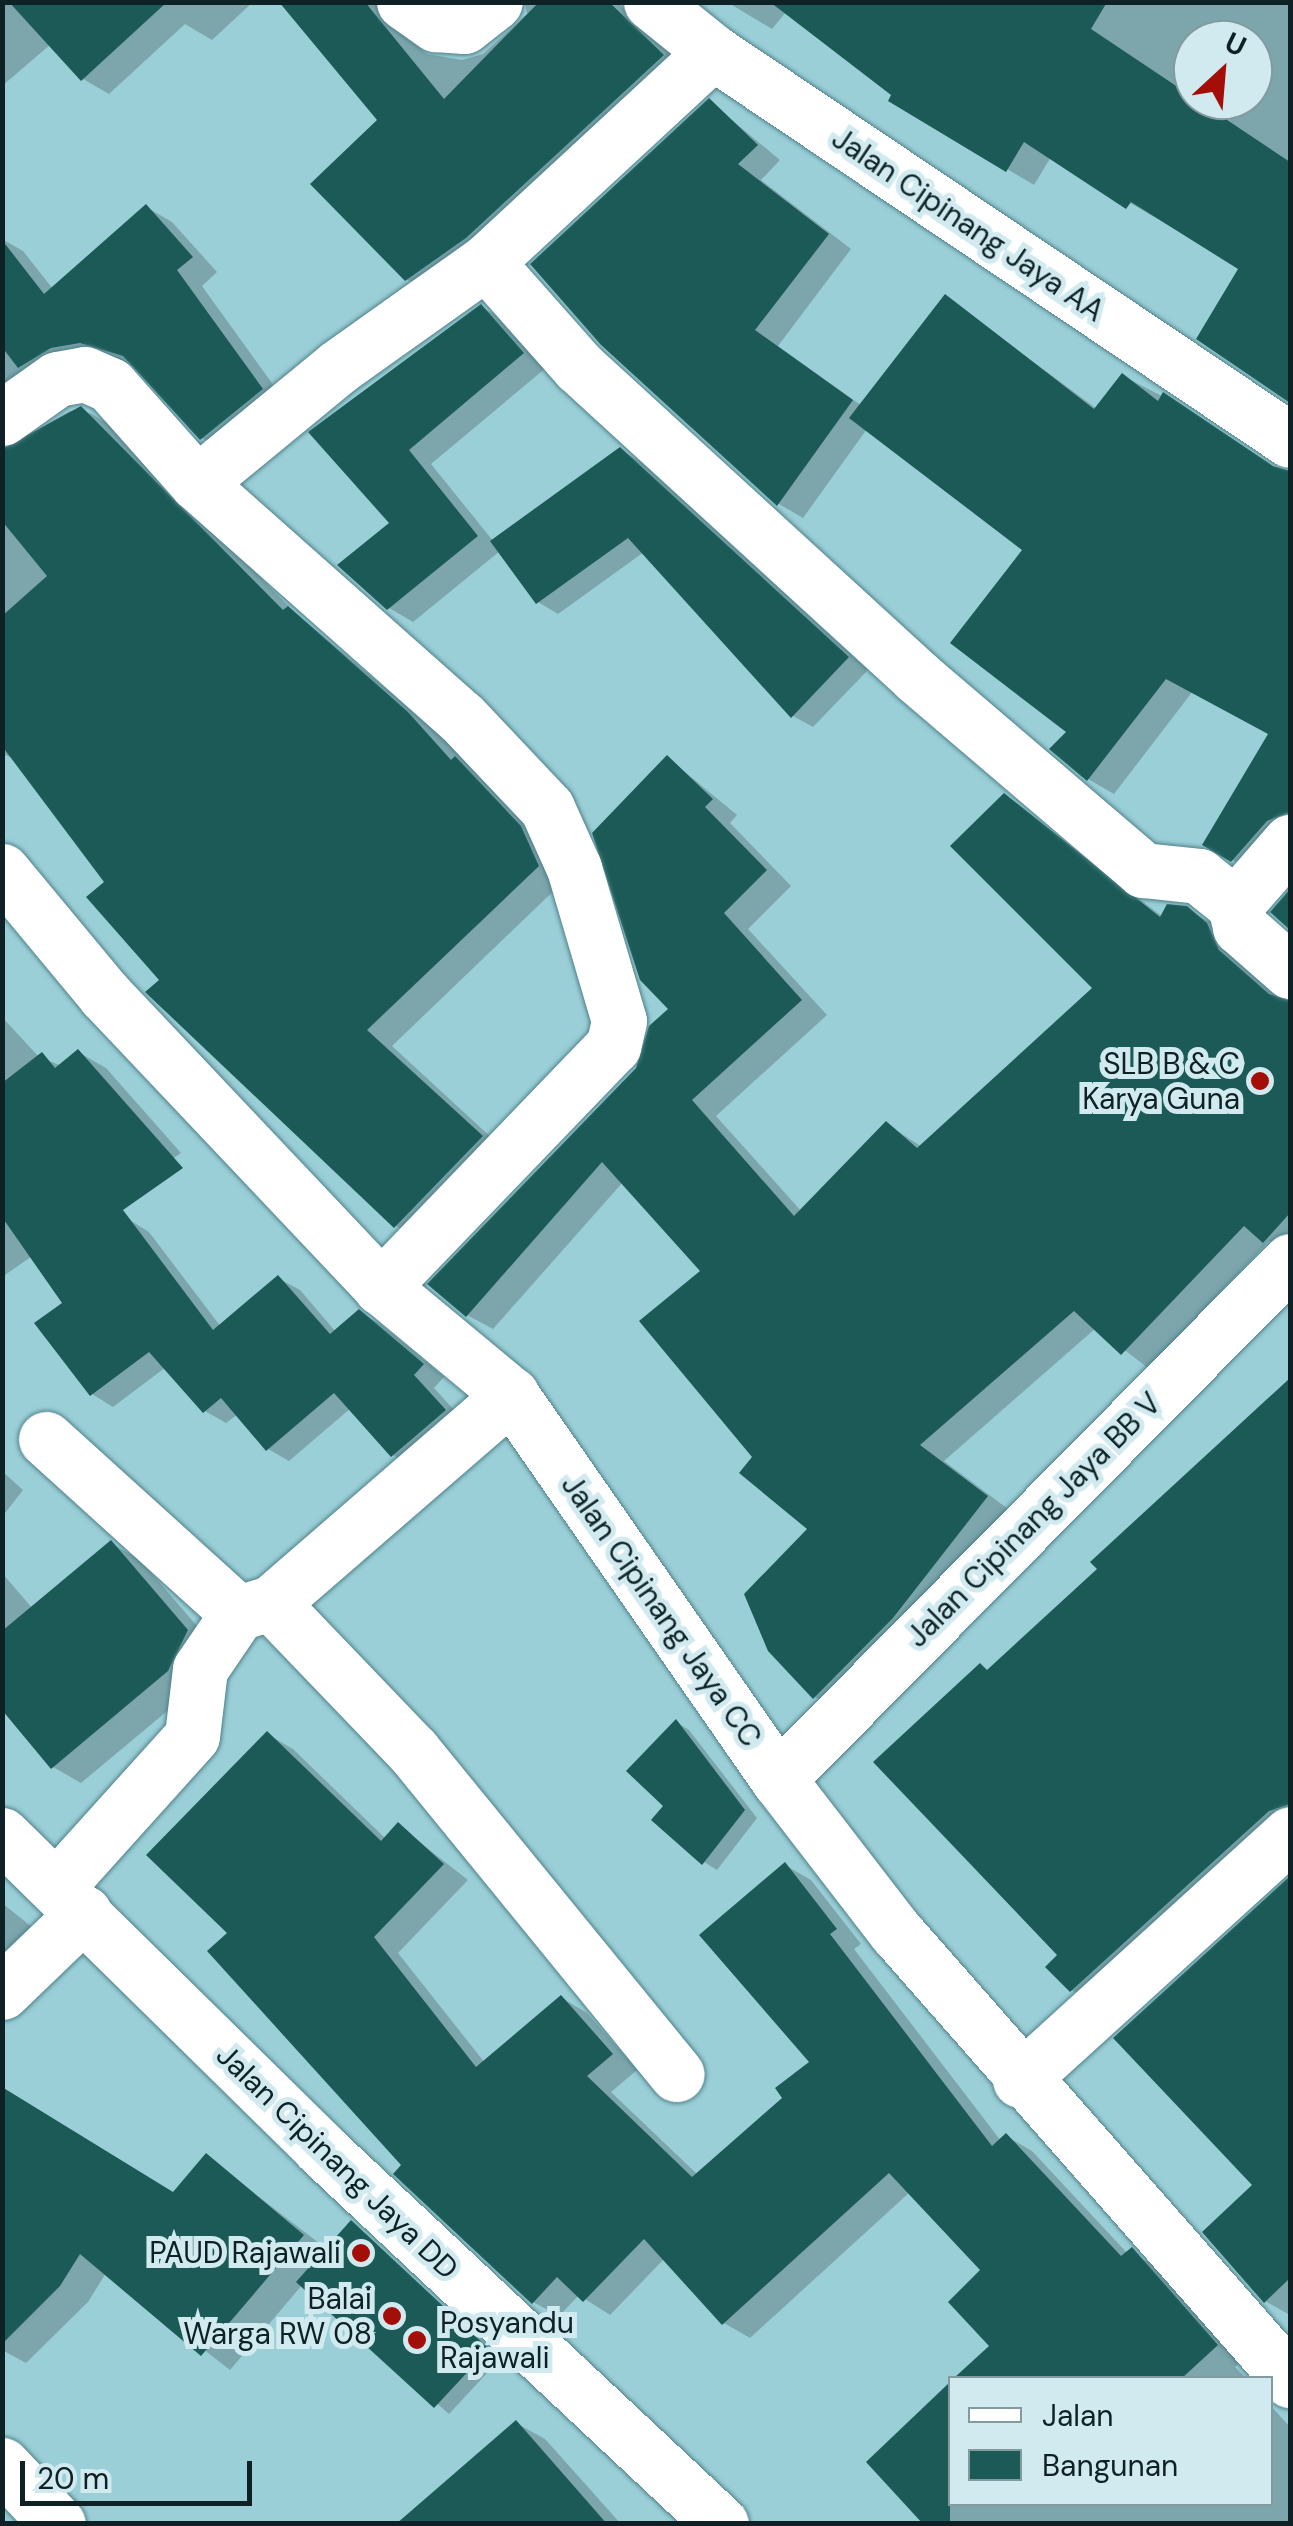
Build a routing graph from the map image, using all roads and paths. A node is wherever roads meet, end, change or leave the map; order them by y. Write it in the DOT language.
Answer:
graph roads {
  1 [pos="404,2"];
  2 [pos="495,2"];
  3 [pos="650,2"];
  4 [pos="713,52"];
  5 [pos="486,262"];
  6 [pos="2,418"];
  7 [pos="1290,440"];
  8 [pos="197,483"];
  9 [pos="1290,842"];
  10 [pos="2,871"];
  11 [pos="1235,905"];
  12 [pos="1290,971"];
  13 [pos="1290,1261"];
  14 [pos="381,1287"];
  15 [pos="511,1394"];
  16 [pos="46,1439"];
  17 [pos="254,1608"];
  18 [pos="778,1779"];
  19 [pos="1290,1834"];
  20 [pos="2,1836"];
  21 [pos="71,1899"];
  22 [pos="2,1992"];
  23 [pos="676,2074"];
  24 [pos="1020,2080"];
  25 [pos="1290,2380"];
  26 [pos="2,2464"];
  27 [pos="58,2524"];
  28 [pos="721,2524"];
  1 -- 2 [label="street"];
  3 -- 4 [label="street, Jalan Cipinang Jaya AA"];
  4 -- 5 [label="street"];
  4 -- 7 [label="street, Jalan Cipinang Jaya AA"];
  5 -- 8 [label="street"];
  5 -- 11 [label="street"];
  6 -- 8 [label="street"];
  8 -- 14 [label="street"];
  9 -- 11 [label="street"];
  10 -- 14 [label="street, Jalan Cipinang Jaya CC"];
  11 -- 12 [label="street"];
  13 -- 18 [label="street, Jalan Cipinang Jaya BB V"];
  14 -- 15 [label="street, Jalan Cipinang Jaya CC"];
  15 -- 17 [label="street"];
  15 -- 18 [label="street, Jalan Cipinang Jaya CC"];
  16 -- 17 [label="street"];
  17 -- 21 [label="street"];
  17 -- 23 [label="street"];
  18 -- 24 [label="street, Jalan Cipinang Jaya CC"];
  19 -- 24 [label="street"];
  20 -- 21 [label="street, Jalan Cipinang Jaya DD"];
  21 -- 22 [label="street"];
  21 -- 28 [label="street, Jalan Cipinang Jaya DD"];
  24 -- 25 [label="street, Jalan Cipinang Jaya CC"];
  26 -- 27 [label="street"];
}
